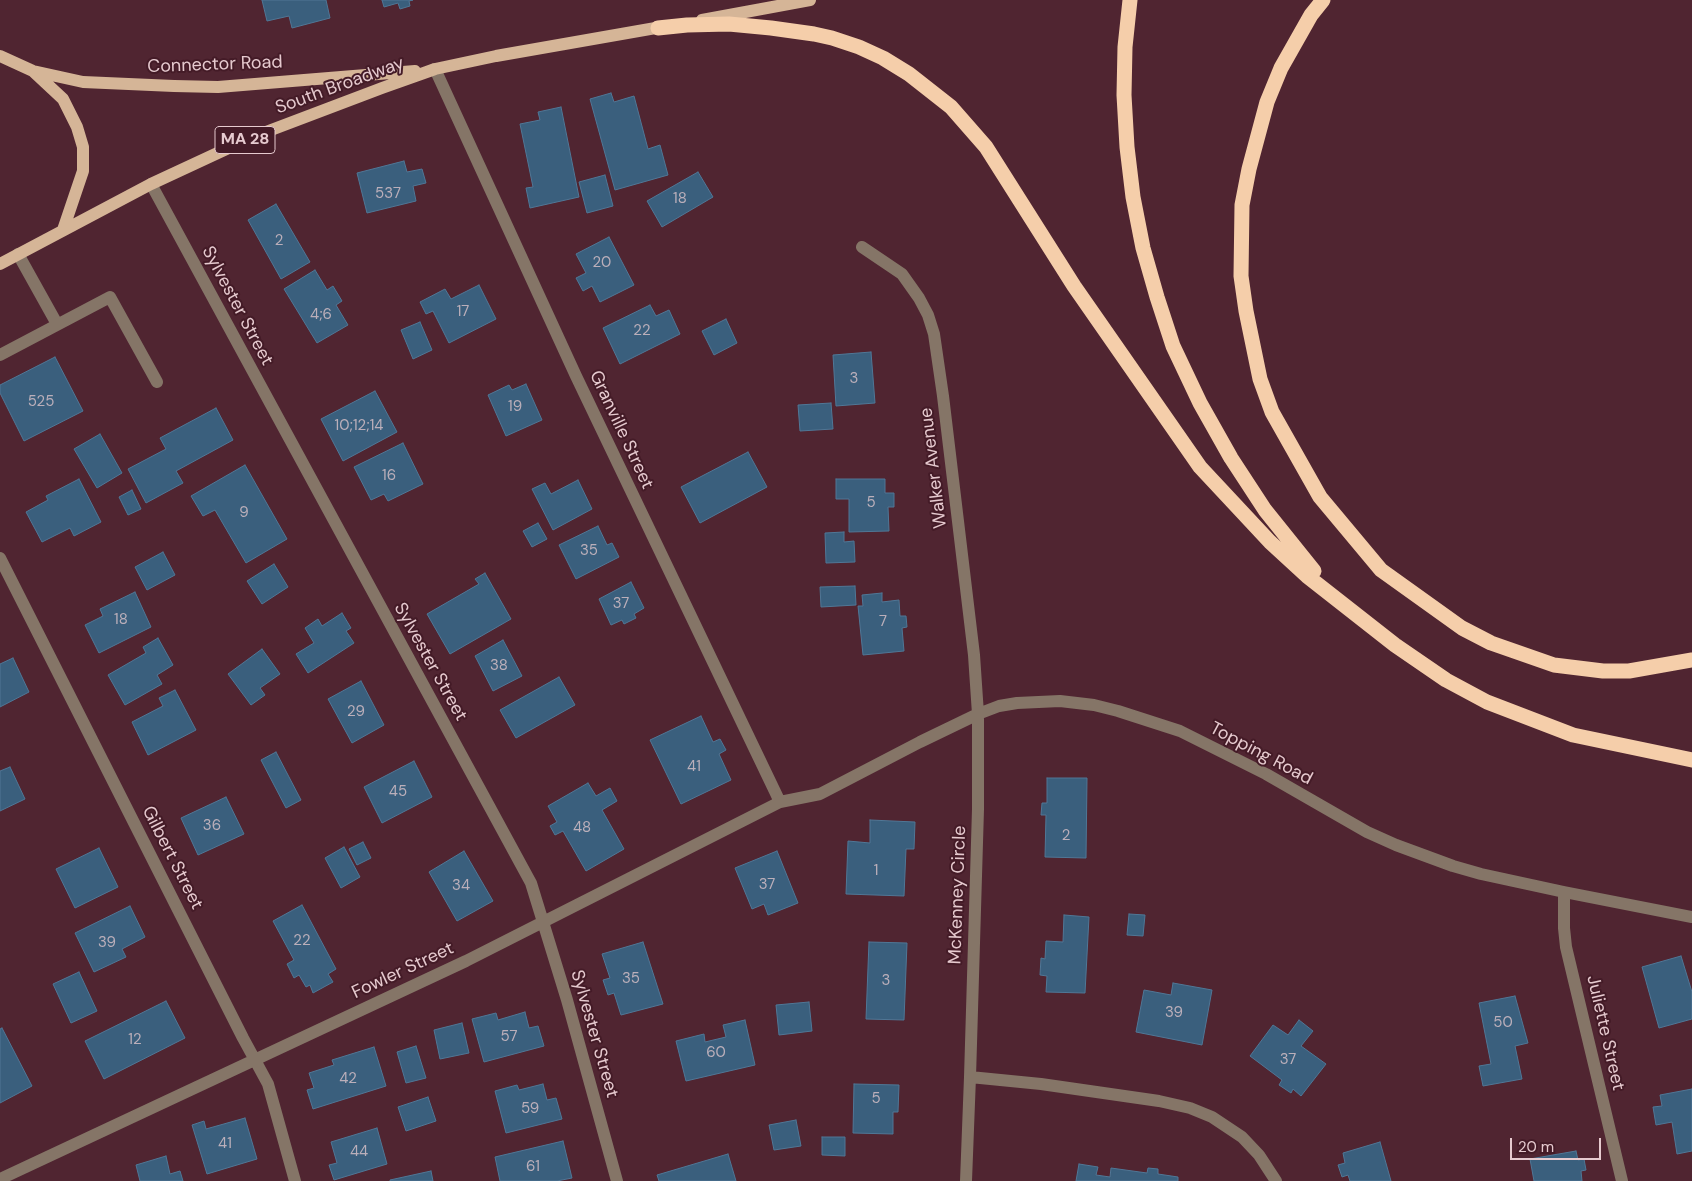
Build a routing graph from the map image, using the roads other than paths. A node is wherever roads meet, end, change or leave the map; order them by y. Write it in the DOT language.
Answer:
graph roads {
  1 [pos="810,0"];
  2 [pos="1130,0"];
  3 [pos="1323,0"];
  4 [pos="658,28"];
  5 [pos="0,56"];
  6 [pos="435,70"];
  7 [pos="34,71"];
  8 [pos="151,184"];
  9 [pos="63,230"];
  10 [pos="862,247"];
  11 [pos="18,254"];
  12 [pos="0,264"];
  13 [pos="57,324"];
  14 [pos="0,355"];
  15 [pos="157,382"];
  16 [pos="0,558"];
  17 [pos="1345,606"];
  18 [pos="1692,660"];
  19 [pos="978,714"];
  20 [pos="1692,760"];
  21 [pos="820,794"];
  22 [pos="780,802"];
  23 [pos="1564,892"];
  24 [pos="1692,917"];
  25 [pos="543,921"];
  26 [pos="255,1060"];
  27 [pos="970,1077"];
  28 [pos="0,1180"];
  29 [pos="295,1181"];
  30 [pos="617,1181"];
  31 [pos="966,1181"];
  32 [pos="1276,1181"];
  33 [pos="1622,1181"];
  1 -- 4 [label="main road, MA 28"];
  2 -- 17 [label="highway"];
  3 -- 18 [label="highway"];
  4 -- 6 [label="main road, South Broadway / MA 28"];
  4 -- 17 [label="highway"];
  5 -- 7 [label="main road, Connector Road"];
  6 -- 7 [label="main road, Connector Road"];
  6 -- 8 [label="main road, South Broadway / MA 28"];
  6 -- 22 [label="street, Granville Street"];
  7 -- 9 [label="main road"];
  8 -- 9 [label="main road, South Broadway / MA 28"];
  8 -- 25 [label="street, Sylvester Street"];
  9 -- 11 [label="main road, South Broadway / MA 28"];
  10 -- 19 [label="street, Walker Avenue"];
  11 -- 12 [label="main road, South Broadway / MA 28"];
  11 -- 13 [label="street"];
  13 -- 14 [label="street"];
  13 -- 15 [label="street"];
  16 -- 26 [label="street, Gilbert Street"];
  17 -- 20 [label="highway"];
  19 -- 21 [label="street, Topping Road"];
  19 -- 23 [label="street, Topping Road"];
  19 -- 27 [label="street, McKenney Circle"];
  21 -- 22 [label="street, Fowler Street"];
  22 -- 25 [label="street, Fowler Street"];
  23 -- 24 [label="street, Topping Road"];
  23 -- 33 [label="street, Juliette Street"];
  25 -- 26 [label="street, Fowler Street"];
  25 -- 30 [label="street, Sylvester Street"];
  26 -- 28 [label="street, Fowler Street"];
  26 -- 29 [label="street, Gilbert Street"];
  27 -- 31 [label="street, McKenney Circle"];
  27 -- 32 [label="street"];
}
